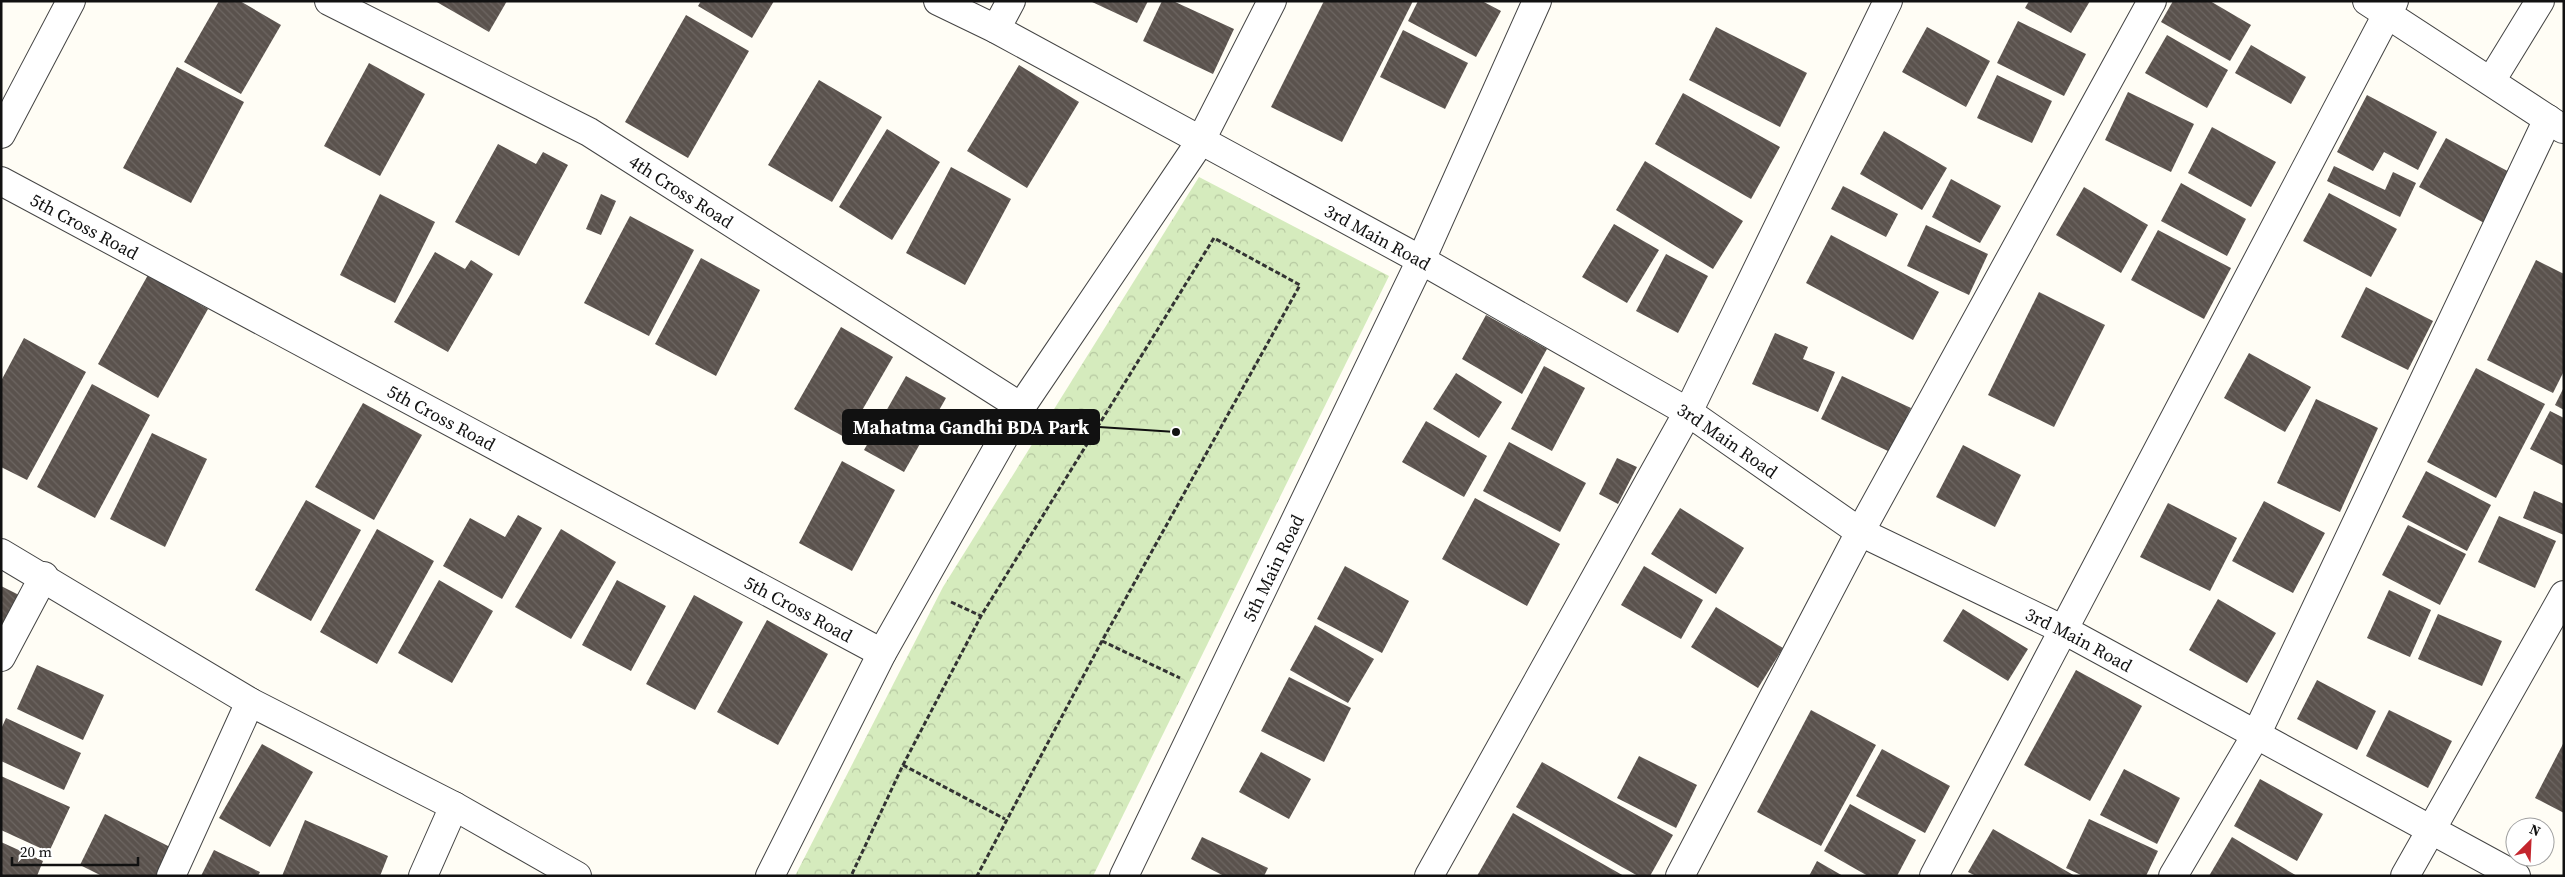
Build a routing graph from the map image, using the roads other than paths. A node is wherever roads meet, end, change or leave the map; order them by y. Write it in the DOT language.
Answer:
graph roads {
  1 [pos="71,1"];
  2 [pos="329,1"];
  3 [pos="938,1"];
  4 [pos="1011,1"];
  5 [pos="1272,1"];
  6 [pos="1537,1"];
  7 [pos="1888,1"];
  8 [pos="2152,1"];
  9 [pos="2540,1"];
  10 [pos="2383,6"];
  11 [pos="996,29"];
  12 [pos="2491,81"];
  13 [pos="2556,125"];
  14 [pos="1,134"];
  15 [pos="1200,142"];
  16 [pos="1,181"];
  17 [pos="1421,260"];
  18 [pos="1021,407"];
  19 [pos="1688,412"];
  20 [pos="1860,532"];
  21 [pos="1,553"];
  22 [pos="44,576"];
  23 [pos="2564,595"];
  24 [pos="2064,630"];
  25 [pos="882,653"];
  26 [pos="1,657"];
  27 [pos="250,702"];
  28 [pos="2256,735"];
  29 [pos="454,806"];
  30 [pos="2431,829"];
  31 [pos="171,876"];
  32 [pos="424,876"];
  33 [pos="577,876"];
  34 [pos="770,876"];
  35 [pos="1124,876"];
  36 [pos="1428,876"];
  37 [pos="1680,876"];
  38 [pos="1934,876"];
  39 [pos="2174,876"];
  40 [pos="2406,876"];
  41 [pos="2516,876"];
  1 -- 14 [label="street"];
  2 -- 18 [label="street, 4th Cross Road"];
  3 -- 11 [label="street, 3rd Main Road"];
  4 -- 11 [label="street"];
  5 -- 15 [label="street"];
  6 -- 17 [label="street, 5th Main Road"];
  7 -- 19 [label="street"];
  8 -- 20 [label="street"];
  9 -- 12 [label="street"];
  10 -- 12 [label="street"];
  10 -- 24 [label="street"];
  11 -- 15 [label="street, 3rd Main Road"];
  12 -- 13 [label="street"];
  13 -- 28 [label="street"];
  15 -- 17 [label="street, 3rd Main Road"];
  15 -- 18 [label="street"];
  16 -- 25 [label="street, 5th Cross Road"];
  17 -- 19 [label="street, 3rd Main Road"];
  17 -- 35 [label="street, 5th Main Road"];
  18 -- 25 [label="street"];
  19 -- 20 [label="street, 3rd Main Road"];
  19 -- 36 [label="street"];
  20 -- 24 [label="street, 3rd Main Road"];
  20 -- 37 [label="street"];
  21 -- 22 [label="street"];
  22 -- 26 [label="street"];
  22 -- 27 [label="street"];
  23 -- 30 [label="street"];
  24 -- 28 [label="street, 3rd Main Road"];
  24 -- 38 [label="street"];
  25 -- 34 [label="street"];
  27 -- 29 [label="street"];
  27 -- 31 [label="street"];
  28 -- 30 [label="street, 3rd Main Road"];
  28 -- 39 [label="street"];
  29 -- 32 [label="street"];
  29 -- 33 [label="street"];
  30 -- 40 [label="street"];
  30 -- 41 [label="street, 3rd Main Road"];
}
